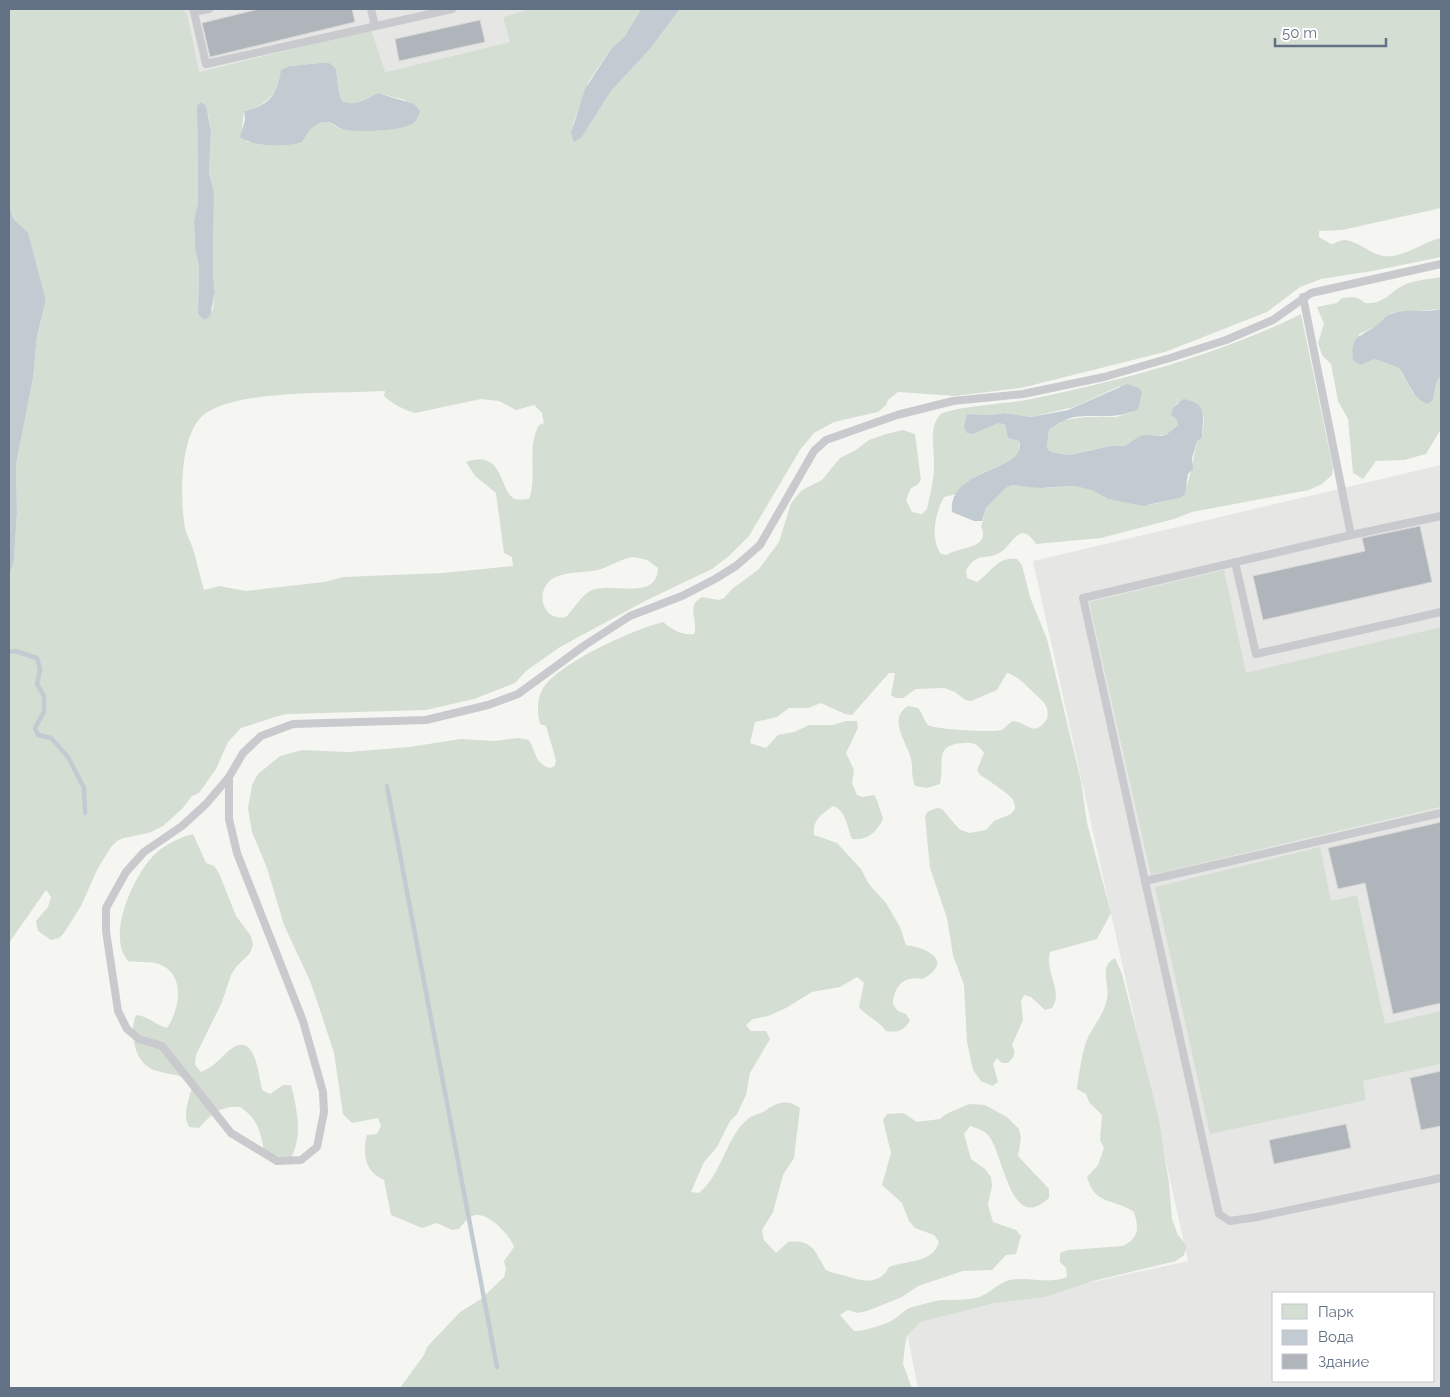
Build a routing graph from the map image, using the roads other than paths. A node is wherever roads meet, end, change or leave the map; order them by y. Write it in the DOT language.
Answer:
graph roads {
  1 [pos="210,9"];
  2 [pos="371,9"];
  3 [pos="452,9"];
  4 [pos="194,11"];
  5 [pos="374,26"];
  6 [pos="1441,264"];
  7 [pos="1303,297"];
  8 [pos="1441,516"];
  9 [pos="1351,535"];
  10 [pos="1235,562"];
  11 [pos="1441,612"];
  12 [pos="229,777"];
  13 [pos="1441,813"];
  14 [pos="1145,881"];
  15 [pos="1441,1178"];
  1 -- 4 [label="lane"];
  2 -- 5 [label="lane"];
  3 -- 5 [label="lane"];
  4 -- 5 [label="lane"];
  6 -- 7 [label="lane"];
  7 -- 9 [label="lane"];
  7 -- 12 [label="lane"];
  8 -- 9 [label="lane"];
  9 -- 10 [label="lane"];
  10 -- 11 [label="lane"];
  10 -- 14 [label="lane"];
  12 -- 12 [label="lane"];
  13 -- 14 [label="lane"];
  14 -- 15 [label="lane"];
}
